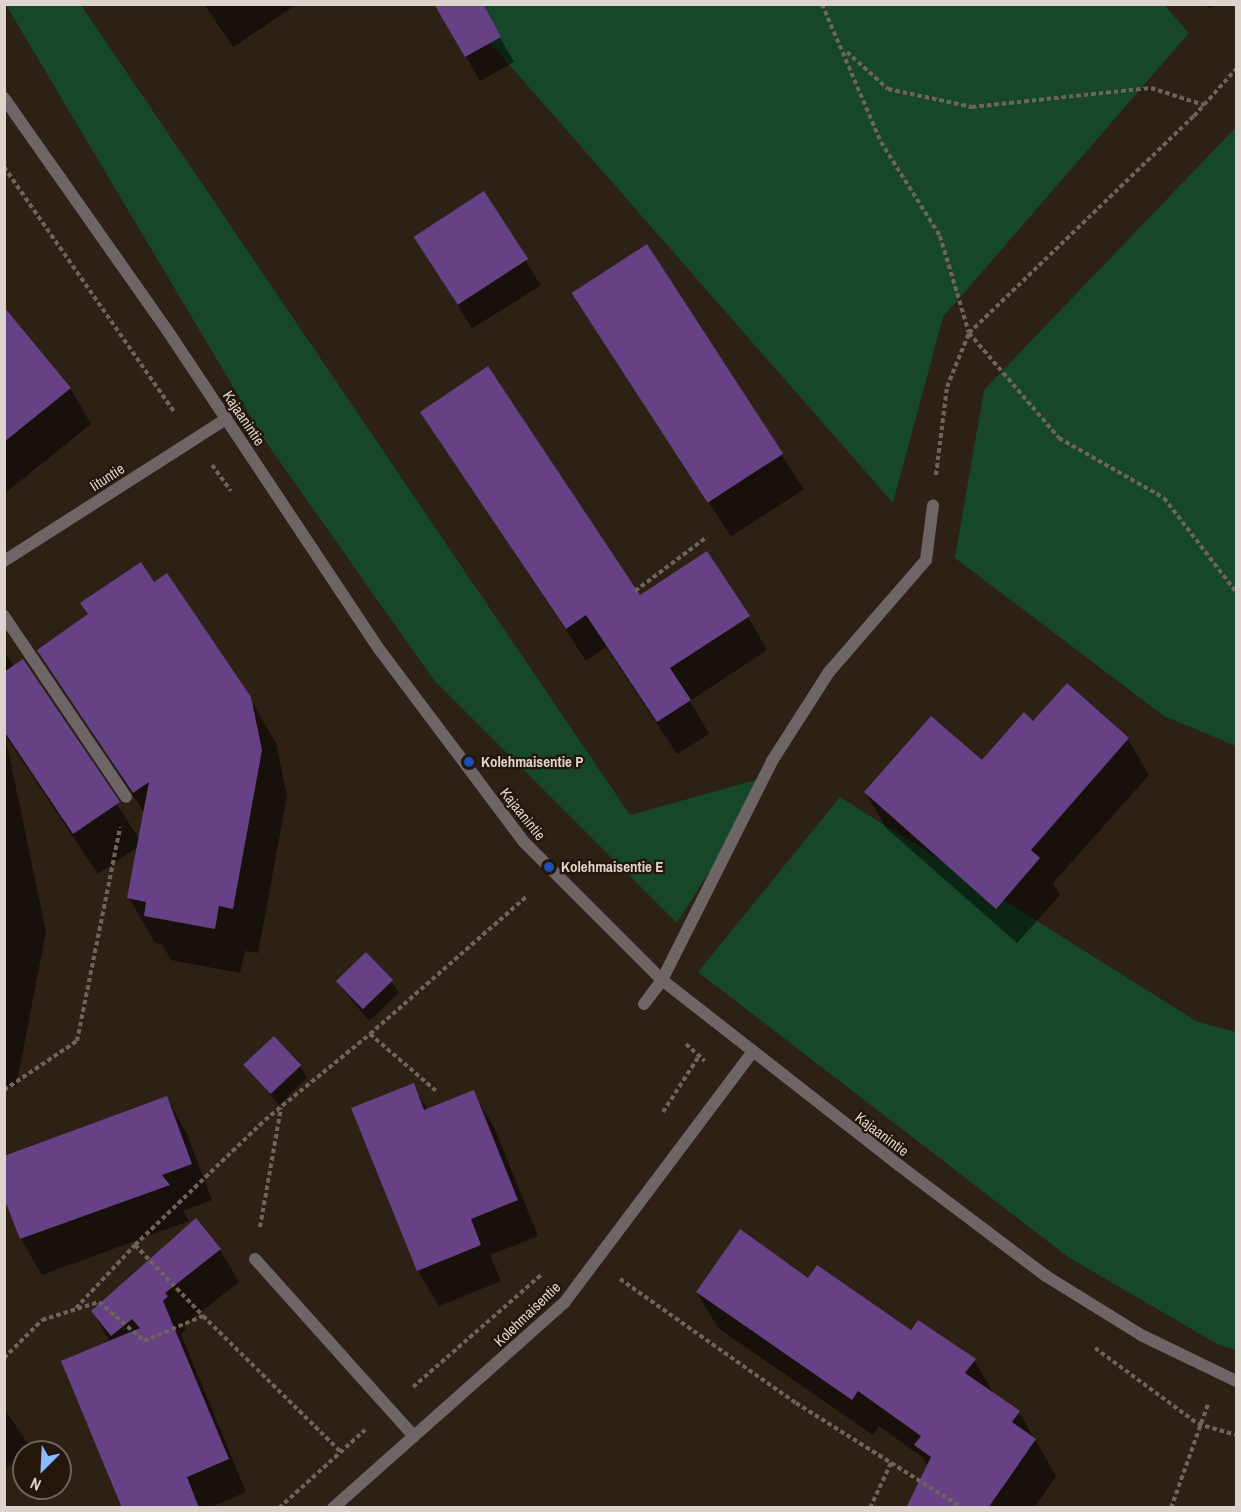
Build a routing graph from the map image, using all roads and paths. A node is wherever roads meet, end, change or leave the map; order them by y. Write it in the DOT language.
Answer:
graph roads {
  1 [pos="822,4"];
  2 [pos="845,51"];
  3 [pos="1236,69"];
  4 [pos="4,98"];
  5 [pos="1204,105"];
  6 [pos="969,333"];
  7 [pos="226,419"];
  8 [pos="933,505"];
  9 [pos="707,537"];
  10 [pos="4,561"];
  11 [pos="634,591"];
  12 [pos="1236,592"];
  13 [pos="4,616"];
  14 [pos="126,797"];
  15 [pos="528,895"];
  16 [pos="662,980"];
  17 [pos="644,1004"];
  18 [pos="370,1034"];
  19 [pos="751,1054"];
  20 [pos="699,1056"];
  21 [pos="4,1090"];
  22 [pos="436,1091"];
  23 [pos="281,1107"];
  24 [pos="660,1116"];
  25 [pos="135,1245"];
  26 [pos="255,1259"];
  27 [pos="595,1261"];
  28 [pos="549,1269"];
  29 [pos="74,1310"];
  30 [pos="203,1316"];
  31 [pos="4,1358"];
  32 [pos="1221,1376"];
  33 [pos="1236,1381"];
  34 [pos="389,1408"];
  35 [pos="1198,1424"];
  36 [pos="1236,1435"];
  37 [pos="414,1436"];
  38 [pos="340,1452"];
  39 [pos="891,1462"];
  40 [pos="279,1508"];
  41 [pos="333,1508"];
  42 [pos="870,1508"];
  43 [pos="963,1508"];
  44 [pos="1171,1508"];
  1 -- 2 [label="path"];
  2 -- 5 [label="path"];
  2 -- 6 [label="path"];
  3 -- 5 [label="path"];
  4 -- 7 [label="street, Kajaanintie"];
  5 -- 6 [label="path"];
  6 -- 8 [label="path"];
  6 -- 12 [label="path"];
  7 -- 10 [label="street, Iituntie"];
  7 -- 16 [label="street, Kajaanintie"];
  8 -- 16 [label="street"];
  9 -- 11 [label="path"];
  13 -- 14 [label="street"];
  14 -- 21 [label="path"];
  15 -- 18 [label="path"];
  16 -- 17 [label="street"];
  16 -- 19 [label="street, Kajaanintie"];
  18 -- 22 [label="path"];
  18 -- 23 [label="path"];
  19 -- 27 [label="street, Kolehmaisentie"];
  19 -- 32 [label="street, Kajaanintie"];
  20 -- 24 [label="path"];
  23 -- 25 [label="path"];
  23 -- 26 [label="path"];
  25 -- 29 [label="path"];
  25 -- 30 [label="path"];
  26 -- 34 [label="street"];
  27 -- 37 [label="street, Kolehmaisentie"];
  27 -- 39 [label="path"];
  28 -- 34 [label="path"];
  29 -- 30 [label="path"];
  29 -- 31 [label="path"];
  30 -- 38 [label="path"];
  32 -- 33 [label="street, Kajaanintie"];
  32 -- 35 [label="path"];
  34 -- 37 [label="street"];
  34 -- 38 [label="path"];
  35 -- 36 [label="path"];
  35 -- 44 [label="path"];
  37 -- 41 [label="street, Kolehmaisentie"];
  38 -- 40 [label="path"];
  39 -- 42 [label="path"];
  39 -- 43 [label="path"];
}
